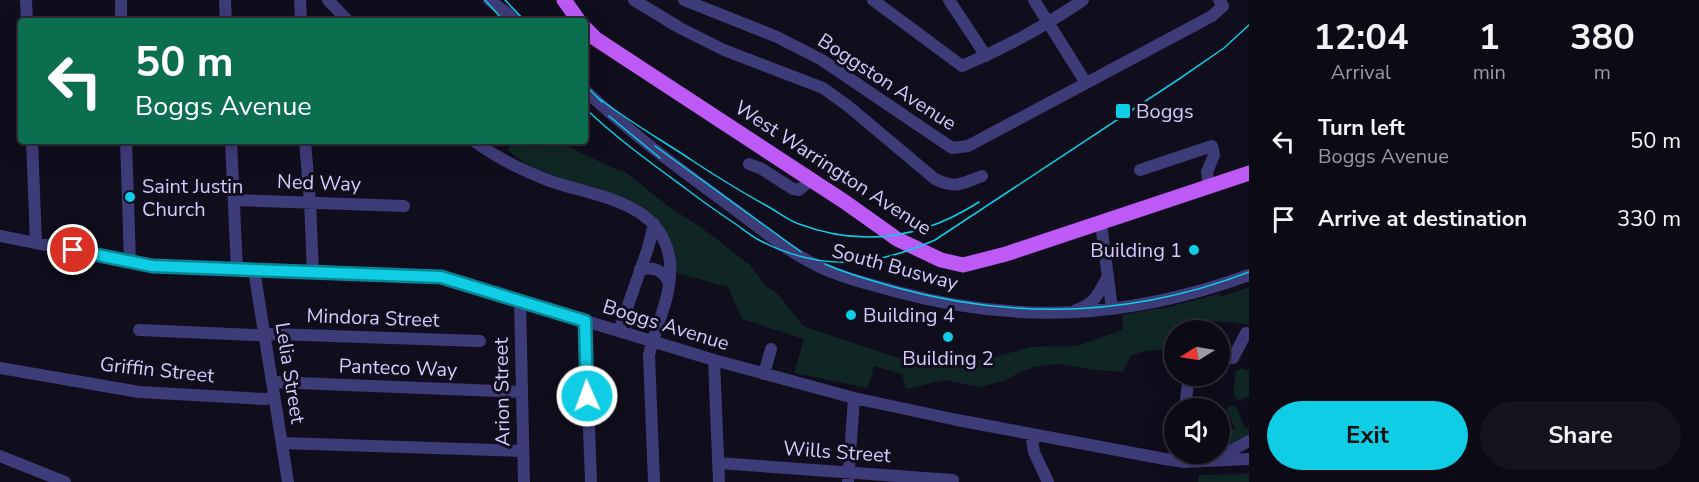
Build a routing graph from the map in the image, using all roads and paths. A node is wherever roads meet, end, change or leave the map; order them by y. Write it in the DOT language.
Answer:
graph roads {
  1 [pos="26,0"];
  2 [pos="121,0"];
  3 [pos="225,0"];
  4 [pos="300,0"];
  5 [pos="328,0"];
  6 [pos="489,0"];
  7 [pos="564,0"];
  8 [pos="634,0"];
  9 [pos="684,0"];
  10 [pos="873,0"];
  11 [pos="949,0"];
  12 [pos="1034,0"];
  13 [pos="1083,0"];
  14 [pos="1221,3"];
  15 [pos="27,18"];
  16 [pos="122,18"];
  17 [pos="226,18"];
  18 [pos="301,18"];
  19 [pos="345,18"];
  20 [pos="514,18"];
  21 [pos="577,18"];
  22 [pos="1048,23"];
  23 [pos="588,31"];
  24 [pos="986,56"];
  25 [pos="1086,83"];
  26 [pos="588,93"];
  27 [pos="32,144"];
  28 [pos="126,144"];
  29 [pos="231,144"];
  30 [pos="305,144"];
  31 [pos="478,144"];
  32 [pos="749,164"];
  33 [pos="1140,170"];
  34 [pos="1249,173"];
  35 [pos="982,176"];
  36 [pos="811,180"];
  37 [pos="1209,187"];
  38 [pos="234,200"];
  39 [pos="310,202"];
  40 [pos="404,206"];
  41 [pos="1101,223"];
  42 [pos="654,224"];
  43 [pos="0,236"];
  44 [pos="36,243"];
  45 [pos="130,262"];
  46 [pos="640,268"];
  47 [pos="237,270"];
  48 [pos="254,270"];
  49 [pos="313,272"];
  50 [pos="1249,274"];
  51 [pos="1108,275"];
  52 [pos="669,283"];
  53 [pos="520,301"];
  54 [pos="1112,309"];
  55 [pos="1066,313"];
  56 [pos="585,321"];
  57 [pos="139,330"];
  58 [pos="619,331"];
  59 [pos="264,334"];
  60 [pos="1249,334"];
  61 [pos="480,341"];
  62 [pos="652,341"];
  63 [pos="771,349"];
  64 [pos="1230,358"];
  65 [pos="714,360"];
  66 [pos="0,368"];
  67 [pos="764,374"];
  68 [pos="272,382"];
  69 [pos="522,392"];
  70 [pos="274,397"];
  71 [pos="854,398"];
  72 [pos="1031,434"];
  73 [pos="1249,441"];
  74 [pos="282,443"];
  75 [pos="523,451"];
  76 [pos="1230,452"];
  77 [pos="0,456"];
  78 [pos="1164,458"];
  79 [pos="1249,459"];
  80 [pos="1230,460"];
  81 [pos="718,463"];
  82 [pos="849,477"];
  83 [pos="953,480"];
  84 [pos="64,482"];
  85 [pos="288,482"];
  86 [pos="524,482"];
  87 [pos="591,482"];
  88 [pos="654,482"];
  89 [pos="719,482"];
  90 [pos="1048,482"];
  1 -- 15 [label="street"];
  2 -- 16 [label="street"];
  3 -- 17 [label="street"];
  4 -- 18 [label="street"];
  5 -- 19 [label="street"];
  6 -- 20 [label="street"];
  7 -- 21 [label="main road"];
  8 -- 35 [label="street"];
  9 -- 25 [label="street, Boggston Avenue"];
  10 -- 24 [label="street"];
  11 -- 24 [label="street"];
  12 -- 22 [label="street"];
  13 -- 22 [label="street"];
  14 -- 25 [label="street, Boggston Avenue"];
  22 -- 24 [label="street"];
  22 -- 25 [label="street"];
  23 -- 36 [label="main road, West Warrington Avenue"];
  26 -- 55 [label="street, South Busway"];
  27 -- 44 [label="street"];
  28 -- 45 [label="street"];
  29 -- 38 [label="street"];
  30 -- 39 [label="street"];
  31 -- 42 [label="street"];
  32 -- 36 [label="street"];
  33 -- 37 [label="street"];
  34 -- 37 [label="main road, West Warrington Avenue"];
  36 -- 41 [label="main road, West Warrington Avenue"];
  37 -- 41 [label="main road, West Warrington Avenue"];
  38 -- 39 [label="street, Ned Way"];
  38 -- 47 [label="street"];
  39 -- 40 [label="street, Ned Way"];
  39 -- 49 [label="street"];
  41 -- 51 [label="street"];
  42 -- 46 [label="street"];
  42 -- 52 [label="street"];
  43 -- 44 [label="street, Boggs Avenue"];
  44 -- 45 [label="street, Boggs Avenue"];
  45 -- 47 [label="street, Boggs Avenue"];
  46 -- 52 [label="street"];
  46 -- 58 [label="street"];
  47 -- 48 [label="street, Boggs Avenue"];
  48 -- 49 [label="street, Boggs Avenue"];
  48 -- 59 [label="street, Lelia Street"];
  49 -- 53 [label="street, Boggs Avenue"];
  50 -- 54 [label="street, South Busway"];
  51 -- 54 [label="street"];
  51 -- 55 [label="street"];
  52 -- 62 [label="street"];
  53 -- 56 [label="street, Boggs Avenue"];
  53 -- 69 [label="street, Arion Street"];
  54 -- 55 [label="street, South Busway"];
  56 -- 58 [label="street, Boggs Avenue"];
  56 -- 87 [label="street"];
  57 -- 59 [label="street, Mindora Street"];
  58 -- 62 [label="street, Boggs Avenue"];
  59 -- 61 [label="street, Mindora Street"];
  59 -- 68 [label="street, Lelia Street"];
  60 -- 64 [label="street"];
  62 -- 65 [label="street, Boggs Avenue"];
  62 -- 88 [label="street"];
  63 -- 67 [label="street"];
  65 -- 67 [label="street, Boggs Avenue"];
  65 -- 81 [label="street"];
  66 -- 70 [label="street, Griffin Street"];
  67 -- 71 [label="street, Boggs Avenue"];
  68 -- 69 [label="street, Panteco Way"];
  68 -- 70 [label="street, Lelia Street"];
  69 -- 75 [label="street, Arion Street"];
  70 -- 74 [label="street, Lelia Street"];
  71 -- 72 [label="street, Boggs Avenue"];
  71 -- 82 [label="street"];
  72 -- 78 [label="street, Boggs Avenue"];
  72 -- 90 [label="street"];
  73 -- 76 [label="street"];
  74 -- 75 [label="street"];
  74 -- 85 [label="street, Lelia Street"];
  75 -- 86 [label="street, Arion Street"];
  77 -- 84 [label="street"];
  79 -- 80 [label="street, Boggs Avenue"];
  81 -- 82 [label="street, Wills Street"];
  81 -- 89 [label="street"];
  82 -- 83 [label="street, Wills Street"];
}
